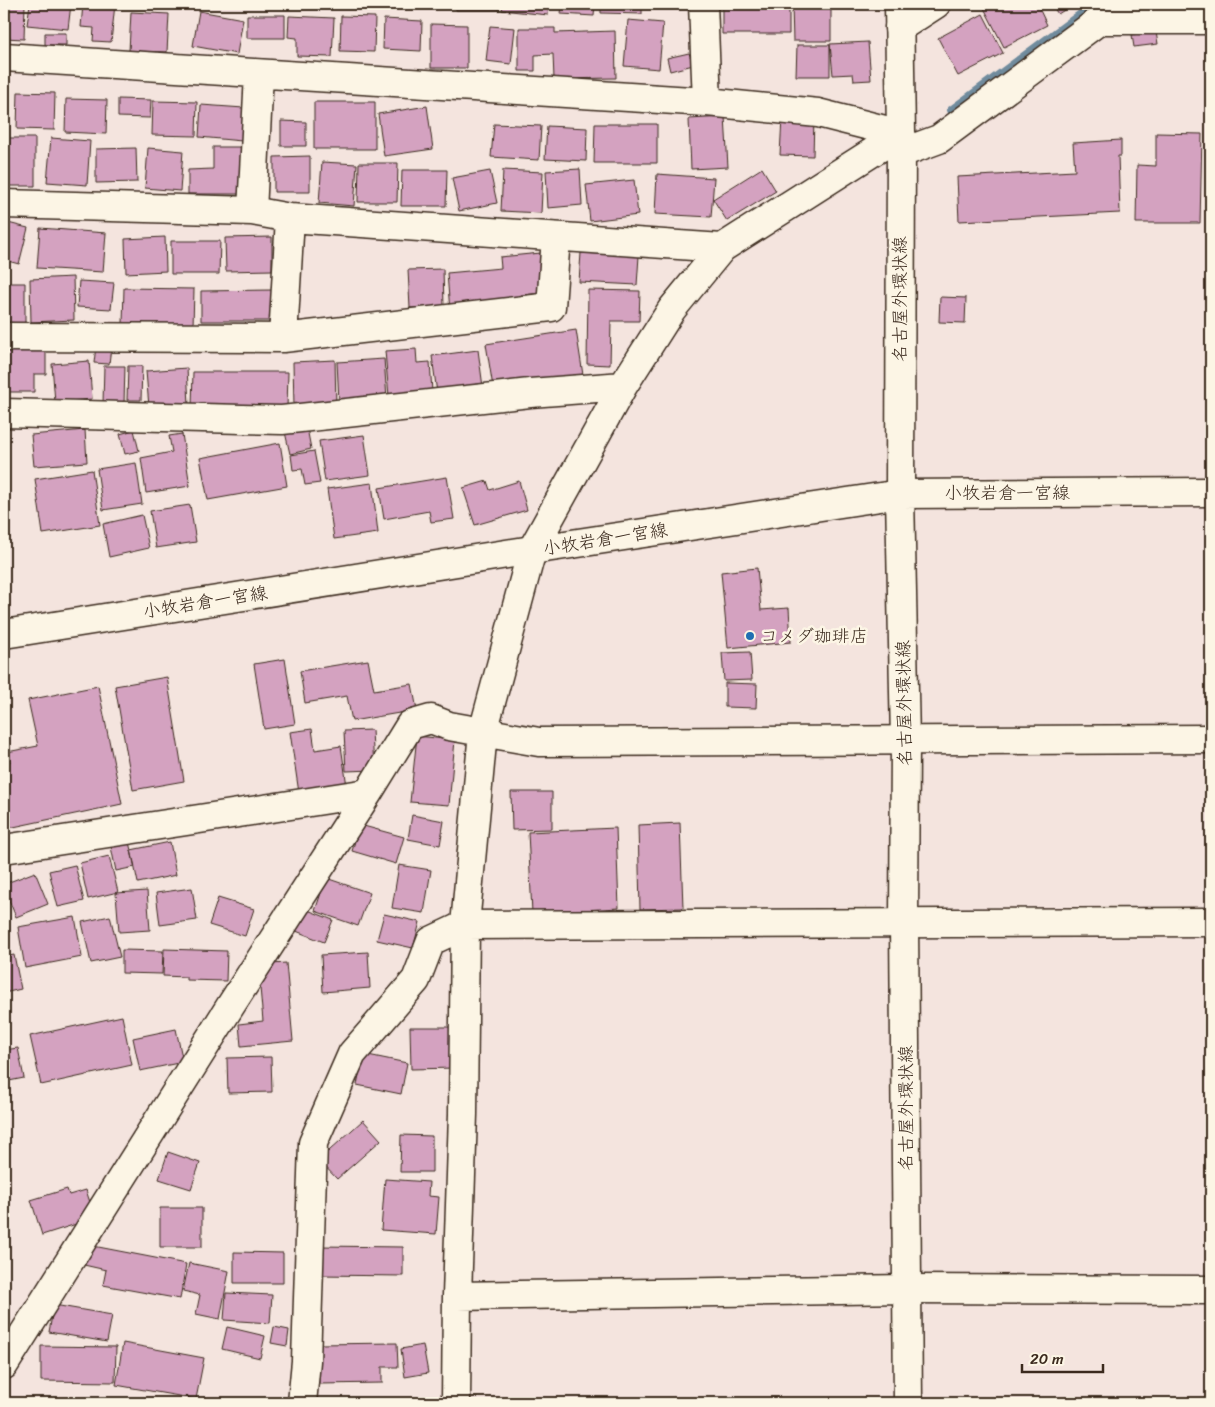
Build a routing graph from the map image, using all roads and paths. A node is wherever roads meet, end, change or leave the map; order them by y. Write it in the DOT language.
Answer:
graph roads {
  1 [pos="703,4"];
  2 [pos="936,4"];
  3 [pos="899,16"];
  4 [pos="1211,20"];
  5 [pos="4,57"];
  6 [pos="259,74"];
  7 [pos="707,102"];
  8 [pos="901,143"];
  9 [pos="4,204"];
  10 [pos="252,212"];
  11 [pos="290,218"];
  12 [pos="556,237"];
  13 [pos="722,248"];
  14 [pos="4,337"];
  15 [pos="283,338"];
  16 [pos="623,386"];
  17 [pos="4,413"];
  18 [pos="1211,492"];
  19 [pos="900,494"];
  20 [pos="532,550"];
  21 [pos="4,634"];
  22 [pos="484,732"];
  23 [pos="1211,740"];
  24 [pos="905,741"];
  25 [pos="368,793"];
  26 [pos="4,849"];
  27 [pos="1211,922"];
  28 [pos="904,924"];
  29 [pos="465,925"];
  30 [pos="907,1289"];
  31 [pos="1211,1290"];
  32 [pos="457,1296"];
  33 [pos="4,1365"];
  34 [pos="302,1403"];
  35 [pos="456,1403"];
  36 [pos="908,1403"];
  1 -- 7 [label="street"];
  2 -- 3 [label="street"];
  3 -- 8 [label="street, 名古屋外環状線"];
  4 -- 8 [label="street"];
  5 -- 6 [label="street"];
  6 -- 7 [label="street"];
  6 -- 10 [label="street"];
  7 -- 8 [label="street"];
  8 -- 13 [label="street"];
  8 -- 19 [label="street, 名古屋外環状線"];
  9 -- 10 [label="street"];
  10 -- 11 [label="street"];
  11 -- 12 [label="street"];
  11 -- 15 [label="street"];
  12 -- 13 [label="street"];
  12 -- 15 [label="street"];
  13 -- 16 [label="street"];
  14 -- 15 [label="street"];
  16 -- 17 [label="street"];
  16 -- 20 [label="street"];
  18 -- 19 [label="street, 小牧岩倉一宮線"];
  19 -- 20 [label="street, 小牧岩倉一宮線"];
  19 -- 24 [label="street, 名古屋外環状線"];
  20 -- 21 [label="street, 小牧岩倉一宮線"];
  20 -- 22 [label="street"];
  22 -- 24 [label="street"];
  22 -- 25 [label="street"];
  22 -- 29 [label="street"];
  23 -- 24 [label="street"];
  24 -- 28 [label="street, 名古屋外環状線"];
  25 -- 26 [label="street"];
  25 -- 33 [label="street"];
  27 -- 28 [label="street"];
  28 -- 29 [label="street"];
  28 -- 30 [label="street, 名古屋外環状線"];
  29 -- 32 [label="street"];
  29 -- 34 [label="street"];
  30 -- 31 [label="street"];
  30 -- 32 [label="street"];
  30 -- 36 [label="street, 名古屋外環状線"];
  32 -- 35 [label="street"];
}
